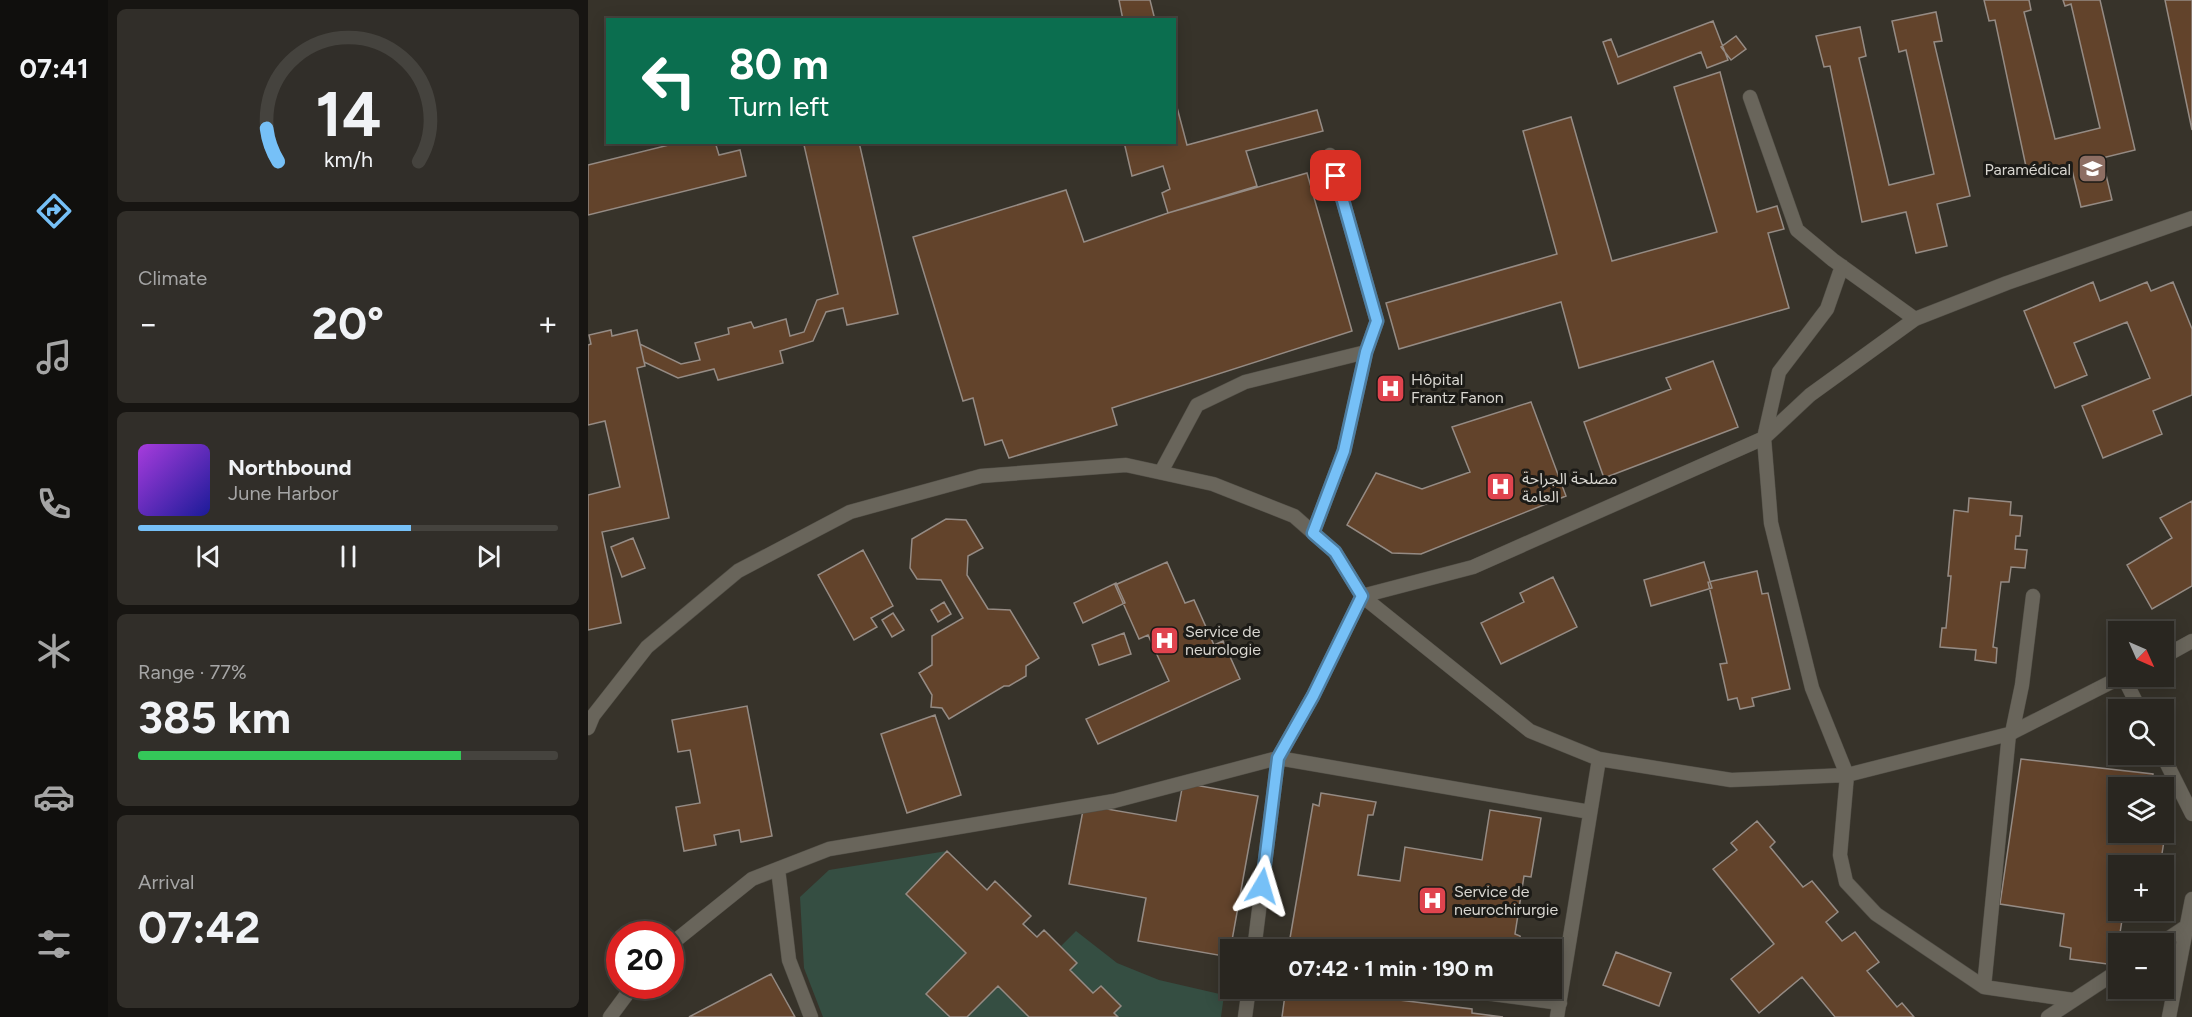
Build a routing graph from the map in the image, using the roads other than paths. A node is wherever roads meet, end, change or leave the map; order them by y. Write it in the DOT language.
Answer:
graph roads {
  1 [pos="1750,97"];
  2 [pos="1330,155"];
  3 [pos="2192,218"];
  4 [pos="1842,266"];
  5 [pos="1915,320"];
  6 [pos="1366,352"];
  7 [pos="1764,438"];
  8 [pos="1161,472"];
  9 [pos="1313,533"];
  10 [pos="1362,596"];
  11 [pos="2033,596"];
  12 [pos="2192,641"];
  13 [pos="2174,651"];
  14 [pos="2134,699"];
  15 [pos="588,728"];
  16 [pos="2010,734"];
  17 [pos="1278,758"];
  18 [pos="1599,759"];
  19 [pos="2168,765"];
  20 [pos="1847,775"];
  21 [pos="1590,812"];
  22 [pos="2192,814"];
  23 [pos="778,869"];
  24 [pos="2192,899"];
  25 [pos="2187,926"];
  26 [pos="684,934"];
  27 [pos="2174,935"];
  28 [pos="1255,939"];
  29 [pos="2108,977"];
  30 [pos="1983,987"];
  31 [pos="623,999"];
  32 [pos="1247,999"];
  33 [pos="1536,999"];
  34 [pos="2073,1000"];
  35 [pos="1560,1002"];
  36 [pos="610,1017"];
  37 [pos="811,1017"];
  38 [pos="1245,1017"];
  39 [pos="1557,1017"];
  40 [pos="2048,1017"];
  41 [pos="2169,1017"];
  1 -- 4 [label="lane"];
  2 -- 6 [label="lane"];
  3 -- 5 [label="lane"];
  4 -- 5 [label="lane"];
  4 -- 7 [label="lane"];
  5 -- 7 [label="lane"];
  6 -- 8 [label="lane"];
  6 -- 9 [label="lane"];
  7 -- 10 [label="lane"];
  7 -- 20 [label="lane"];
  8 -- 9 [label="lane"];
  8 -- 15 [label="lane"];
  9 -- 10 [label="lane"];
  10 -- 17 [label="lane"];
  10 -- 18 [label="lane"];
  11 -- 16 [label="lane"];
  12 -- 13 [label="lane"];
  14 -- 16 [label="lane"];
  16 -- 20 [label="lane"];
  16 -- 30 [label="lane"];
  17 -- 21 [label="lane"];
  17 -- 23 [label="lane"];
  17 -- 28 [label="lane"];
  18 -- 20 [label="lane"];
  18 -- 21 [label="lane"];
  19 -- 22 [label="lane"];
  20 -- 30 [label="lane"];
  21 -- 35 [label="lane"];
  23 -- 26 [label="lane"];
  23 -- 37 [label="lane"];
  24 -- 25 [label="lane"];
  25 -- 27 [label="lane"];
  25 -- 41 [label="lane"];
  29 -- 34 [label="lane"];
  30 -- 34 [label="lane"];
  31 -- 36 [label="lane"];
  32 -- 38 [label="lane"];
  33 -- 35 [label="lane"];
  34 -- 40 [label="lane"];
  35 -- 39 [label="lane"];
}
